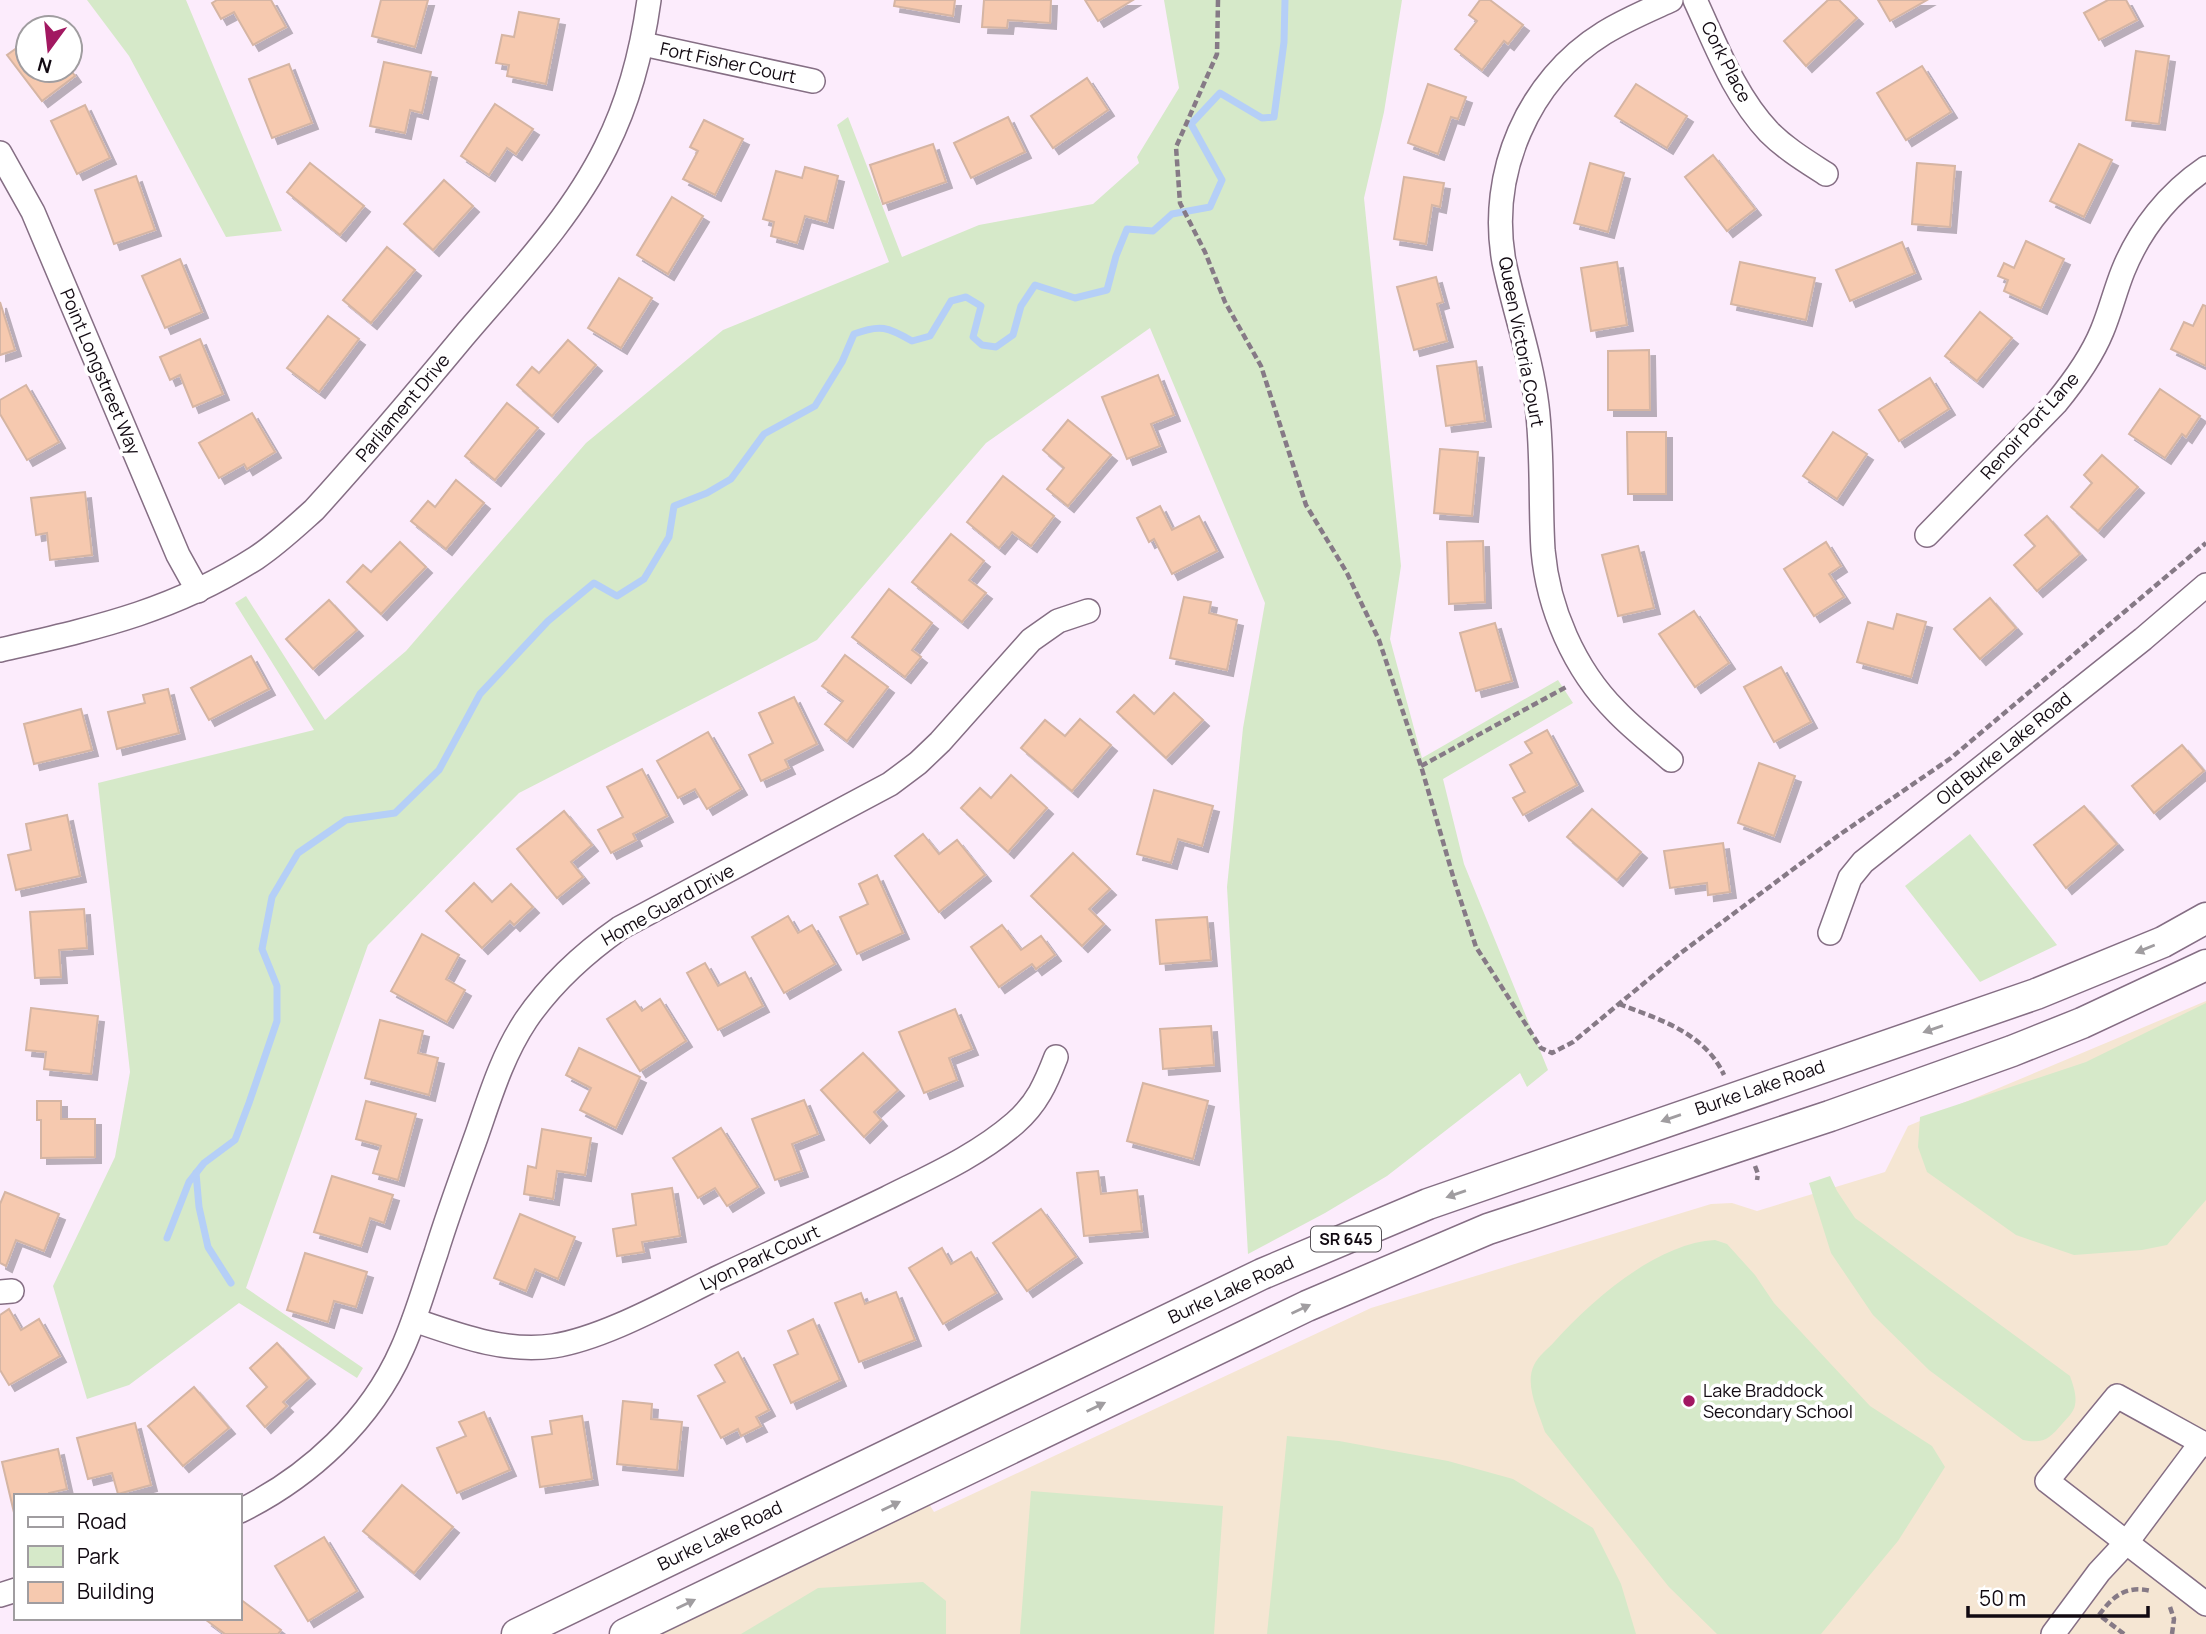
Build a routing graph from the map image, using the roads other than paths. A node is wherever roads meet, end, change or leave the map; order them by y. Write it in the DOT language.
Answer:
graph roads {
  1 [pos="649,0"];
  2 [pos="1671,0"];
  3 [pos="1695,0"];
  4 [pos="643,44"];
  5 [pos="813,80"];
  6 [pos="0,153"];
  7 [pos="2206,168"];
  8 [pos="1826,174"];
  9 [pos="1927,535"];
  10 [pos="2206,585"];
  11 [pos="198,592"];
  12 [pos="1088,611"];
  13 [pos="0,650"];
  14 [pos="1671,760"];
  15 [pos="2206,918"];
  16 [pos="1830,933"];
  17 [pos="2206,965"];
  18 [pos="1056,1057"];
  19 [pos="414,1320"];
  20 [pos="2203,1444"];
  21 [pos="242,1510"];
  22 [pos="2127,1542"];
  23 [pos="2206,1604"];
  24 [pos="517,1634"];
  25 [pos="625,1634"];
  26 [pos="2053,1634"];
  1 -- 4 [label="street, Parliament Drive"];
  2 -- 14 [label="street, Queen Victoria Court"];
  3 -- 8 [label="street, Cork Place"];
  4 -- 5 [label="street, Fort Fisher Court"];
  4 -- 11 [label="street, Parliament Drive"];
  6 -- 11 [label="street, Point Longstreet Way"];
  7 -- 9 [label="street, Renoir Port Lane"];
  10 -- 16 [label="street, Old Burke Lake Road"];
  11 -- 13 [label="street, Parliament Drive"];
  12 -- 19 [label="street, Home Guard Drive"];
  15 -- 24 [label="main road, Burke Lake Road / SR 645, one-way"];
  25 -- 17 [label="main road, SR 645, one-way"];
  18 -- 19 [label="street, Lyon Park Court"];
  19 -- 21 [label="street, Home Guard Drive"];
  20 -- 22 [label="street"];
  20 -- 22 [label="street"];
  22 -- 23 [label="street"];
  22 -- 26 [label="street"];
}
